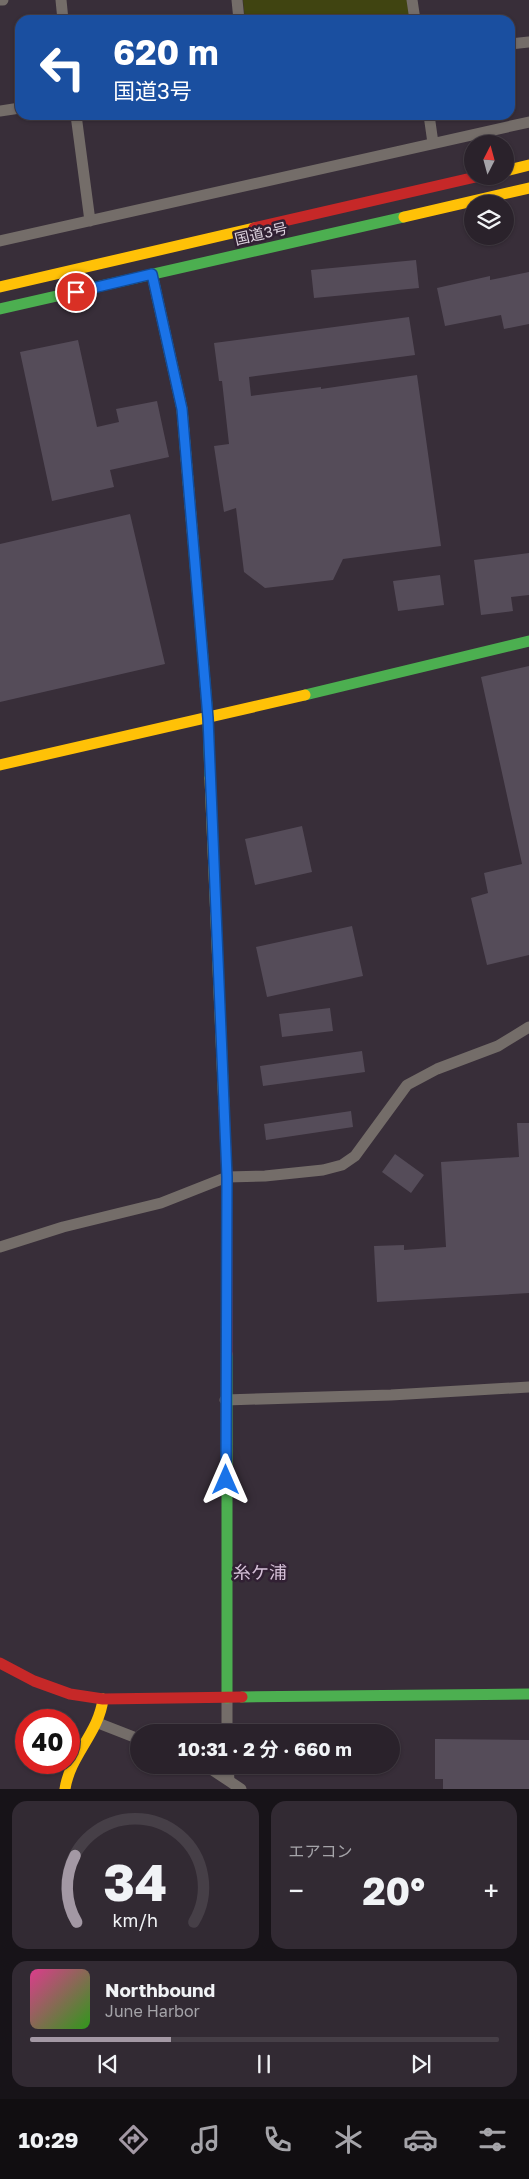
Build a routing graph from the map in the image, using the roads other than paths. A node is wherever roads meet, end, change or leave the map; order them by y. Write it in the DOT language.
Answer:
graph roads {
  1 [pos="61,0"];
  2 [pos="237,0"];
  3 [pos="412,0"];
  4 [pos="62,15"];
  5 [pos="238,15"];
  6 [pos="414,15"];
  7 [pos="529,42"];
  8 [pos="515,43"];
  9 [pos="15,109"];
  10 [pos="0,111"];
  11 [pos="77,120"];
  12 [pos="430,120"];
  13 [pos="529,122"];
  14 [pos="433,143"];
  15 [pos="529,165"];
  16 [pos="514,169"];
  17 [pos="464,180"];
  18 [pos="529,188"];
  19 [pos="90,221"];
  20 [pos="0,241"];
  21 [pos="152,274"];
  22 [pos="0,287"];
  23 [pos="0,309"];
  24 [pos="529,641"];
  25 [pos="208,718"];
  26 [pos="0,765"];
  27 [pos="529,1027"];
  28 [pos="227,1177"];
  29 [pos="0,1247"];
  30 [pos="529,1387"];
  31 [pos="226,1400"];
  32 [pos="0,1663"];
  33 [pos="529,1694"];
  34 [pos="227,1698"];
  35 [pos="103,1699"];
  36 [pos="98,1723"];
  37 [pos="227,1724"];
  38 [pos="130,1735"];
  39 [pos="218,1774"];
  40 [pos="229,1774"];
  41 [pos="229,1782"];
  42 [pos="64,1789"];
  43 [pos="241,1789"];
  1 -- 4 [label="street"];
  2 -- 5 [label="street"];
  3 -- 6 [label="street"];
  7 -- 8 [label="street"];
  9 -- 10 [label="street"];
  11 -- 19 [label="street"];
  12 -- 14 [label="street"];
  13 -- 14 [label="street"];
  14 -- 19 [label="street"];
  15 -- 16 [label="main road"];
  17 -- 22 [label="main road, 国道3号"];
  18 -- 21 [label="main road, 国道3号"];
  19 -- 20 [label="street"];
  21 -- 23 [label="main road, 国道3号"];
  21 -- 25 [label="main road"];
  24 -- 25 [label="main road"];
  25 -- 26 [label="main road"];
  25 -- 28 [label="main road"];
  27 -- 28 [label="street"];
  28 -- 29 [label="street"];
  28 -- 31 [label="main road"];
  30 -- 31 [label="street"];
  31 -- 34 [label="main road"];
  32 -- 35 [label="main road"];
  33 -- 34 [label="main road"];
  34 -- 35 [label="main road"];
  34 -- 37 [label="street"];
  35 -- 36 [label="main road"];
  36 -- 38 [label="street"];
  36 -- 42 [label="main road"];
  39 -- 41 [label="street"];
  40 -- 41 [label="street"];
  41 -- 43 [label="street"];
}
